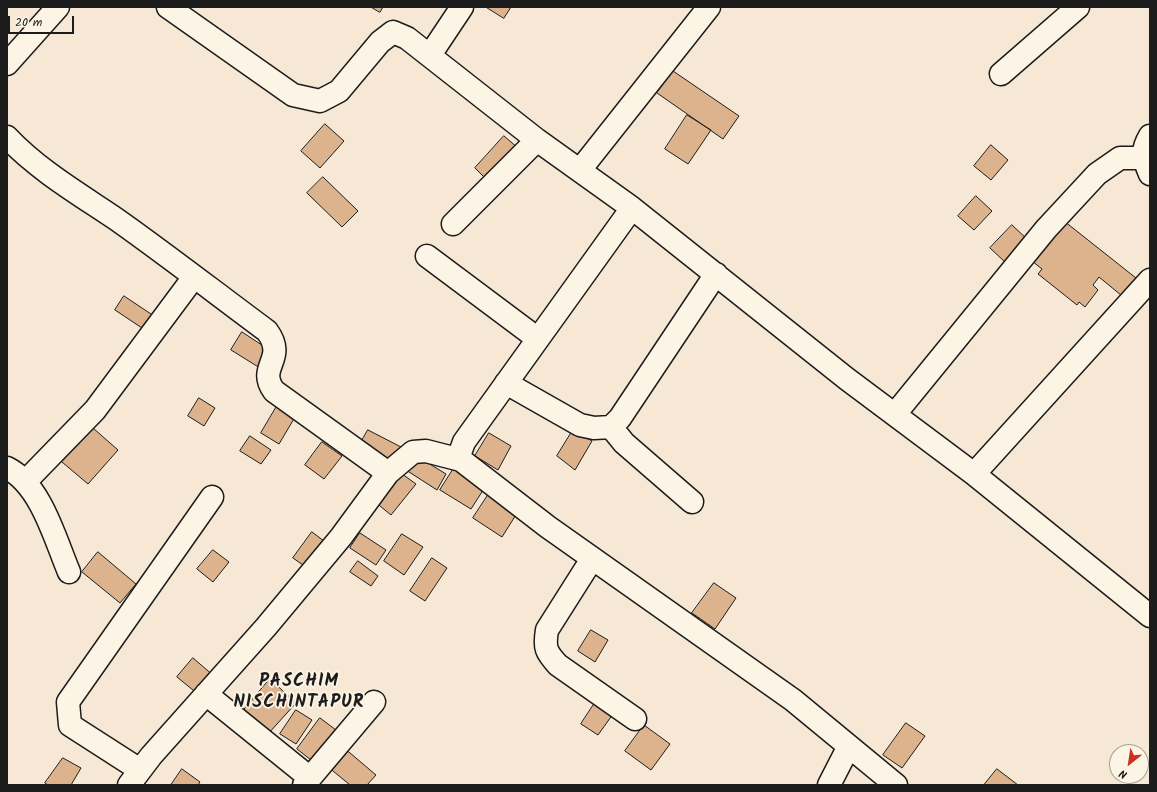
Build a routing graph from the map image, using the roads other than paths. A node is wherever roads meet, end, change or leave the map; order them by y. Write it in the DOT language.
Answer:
graph roads {
  1 [pos="58,7"];
  2 [pos="168,7"];
  3 [pos="462,7"];
  4 [pos="709,7"];
  5 [pos="1078,7"];
  6 [pos="430,54"];
  7 [pos="7,64"];
  8 [pos="1001,74"];
  9 [pos="1150,136"];
  10 [pos="7,137"];
  11 [pos="538,140"];
  12 [pos="1147,166"];
  13 [pos="580,170"];
  14 [pos="632,208"];
  15 [pos="453,224"];
  16 [pos="427,256"];
  17 [pos="716,274"];
  18 [pos="194,277"];
  19 [pos="1150,280"];
  20 [pos="538,339"];
  21 [pos="506,383"];
  22 [pos="895,414"];
  23 [pos="611,427"];
  24 [pos="461,460"];
  25 [pos="7,468"];
  26 [pos="388,473"];
  27 [pos="974,474"];
  28 [pos="25,482"];
  29 [pos="212,496"];
  30 [pos="692,502"];
  31 [pos="592,558"];
  32 [pos="69,572"];
  33 [pos="1150,616"];
  34 [pos="206,694"];
  35 [pos="374,702"];
  36 [pos="635,718"];
  37 [pos="849,746"];
  38 [pos="134,778"];
  39 [pos="307,781"];
  40 [pos="829,785"];
  41 [pos="896,785"];
  1 -- 7 [label="street"];
  2 -- 6 [label="street"];
  3 -- 6 [label="street"];
  4 -- 13 [label="street"];
  5 -- 8 [label="street"];
  6 -- 11 [label="street"];
  9 -- 12 [label="street"];
  10 -- 18 [label="street"];
  11 -- 13 [label="street"];
  11 -- 15 [label="street"];
  12 -- 22 [label="street"];
  13 -- 14 [label="street"];
  14 -- 17 [label="street"];
  14 -- 20 [label="street"];
  16 -- 20 [label="street"];
  17 -- 22 [label="street"];
  17 -- 23 [label="street"];
  18 -- 26 [label="street"];
  18 -- 28 [label="street"];
  19 -- 27 [label="street"];
  20 -- 21 [label="street"];
  21 -- 23 [label="street"];
  21 -- 24 [label="street"];
  22 -- 27 [label="street"];
  23 -- 30 [label="street"];
  24 -- 26 [label="street"];
  24 -- 31 [label="street"];
  25 -- 28 [label="street"];
  26 -- 34 [label="street"];
  27 -- 33 [label="street"];
  28 -- 32 [label="street"];
  29 -- 38 [label="street"];
  31 -- 36 [label="street"];
  31 -- 37 [label="street"];
  34 -- 38 [label="street"];
  34 -- 39 [label="street"];
  35 -- 39 [label="street"];
  37 -- 40 [label="street"];
  37 -- 41 [label="street"];
}
